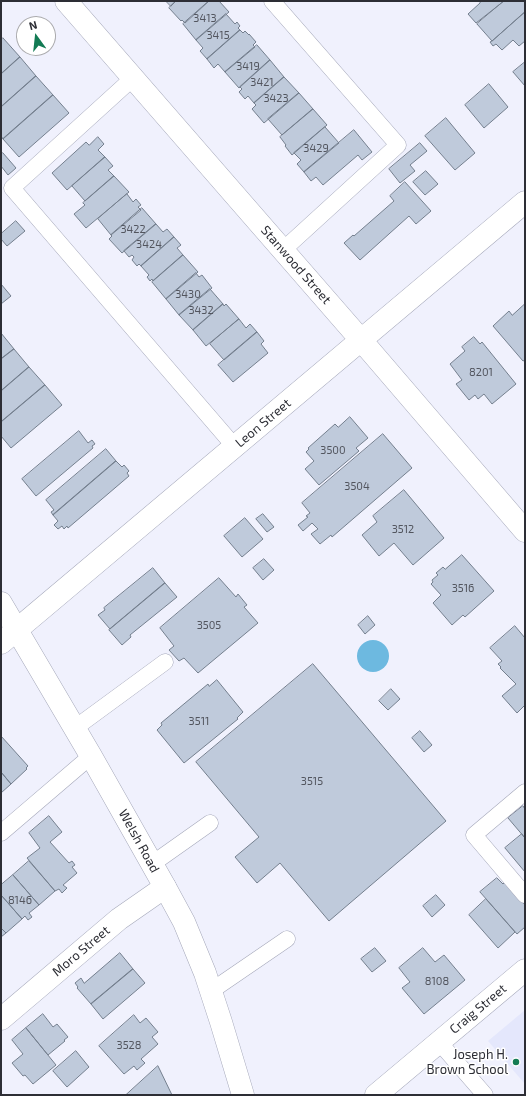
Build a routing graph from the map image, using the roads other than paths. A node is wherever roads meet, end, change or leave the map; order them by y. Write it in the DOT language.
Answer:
graph roads {
  1 [pos="66,1"];
  2 [pos="272,1"];
  3 [pos="133,78"];
  4 [pos="525,202"];
  5 [pos="283,250"];
  6 [pos="361,340"];
  7 [pos="235,447"];
  8 [pos="525,531"];
  9 [pos="1,603"];
  10 [pos="9,636"];
  11 [pos="165,662"];
  12 [pos="75,728"];
  13 [pos="91,756"];
  14 [pos="525,792"];
  15 [pos="210,823"];
  16 [pos="1,834"];
  17 [pos="152,864"];
  18 [pos="165,887"];
  19 [pos="525,895"];
  20 [pos="287,939"];
  21 [pos="525,970"];
  22 [pos="211,991"];
  23 [pos="1,1019"];
  24 [pos="439,1042"];
  25 [pos="244,1095"];
  26 [pos="376,1095"];
  27 [pos="485,1095"];
  1 -- 3 [label="street, Stanwood Street"];
  2 -- 5 [label="lane"];
  3 -- 5 [label="street, Stanwood Street"];
  3 -- 7 [label="lane"];
  4 -- 6 [label="street, Leon Street"];
  5 -- 6 [label="street, Stanwood Street"];
  6 -- 7 [label="street, Leon Street"];
  6 -- 8 [label="street, Stanwood Street"];
  7 -- 10 [label="street, Leon Street"];
  9 -- 10 [label="street, Welsh Road"];
  10 -- 12 [label="street, Welsh Road"];
  11 -- 12 [label="lane"];
  12 -- 13 [label="street, Welsh Road"];
  13 -- 16 [label="lane"];
  13 -- 17 [label="street, Welsh Road"];
  14 -- 19 [label="lane"];
  15 -- 17 [label="lane"];
  17 -- 18 [label="street, Welsh Road"];
  18 -- 22 [label="street, Welsh Road"];
  18 -- 23 [label="street, Moro Street"];
  20 -- 22 [label="lane"];
  21 -- 24 [label="street, Craig Street"];
  22 -- 25 [label="street, Welsh Road"];
  24 -- 26 [label="street, Craig Street"];
  24 -- 27 [label="lane"];
}
